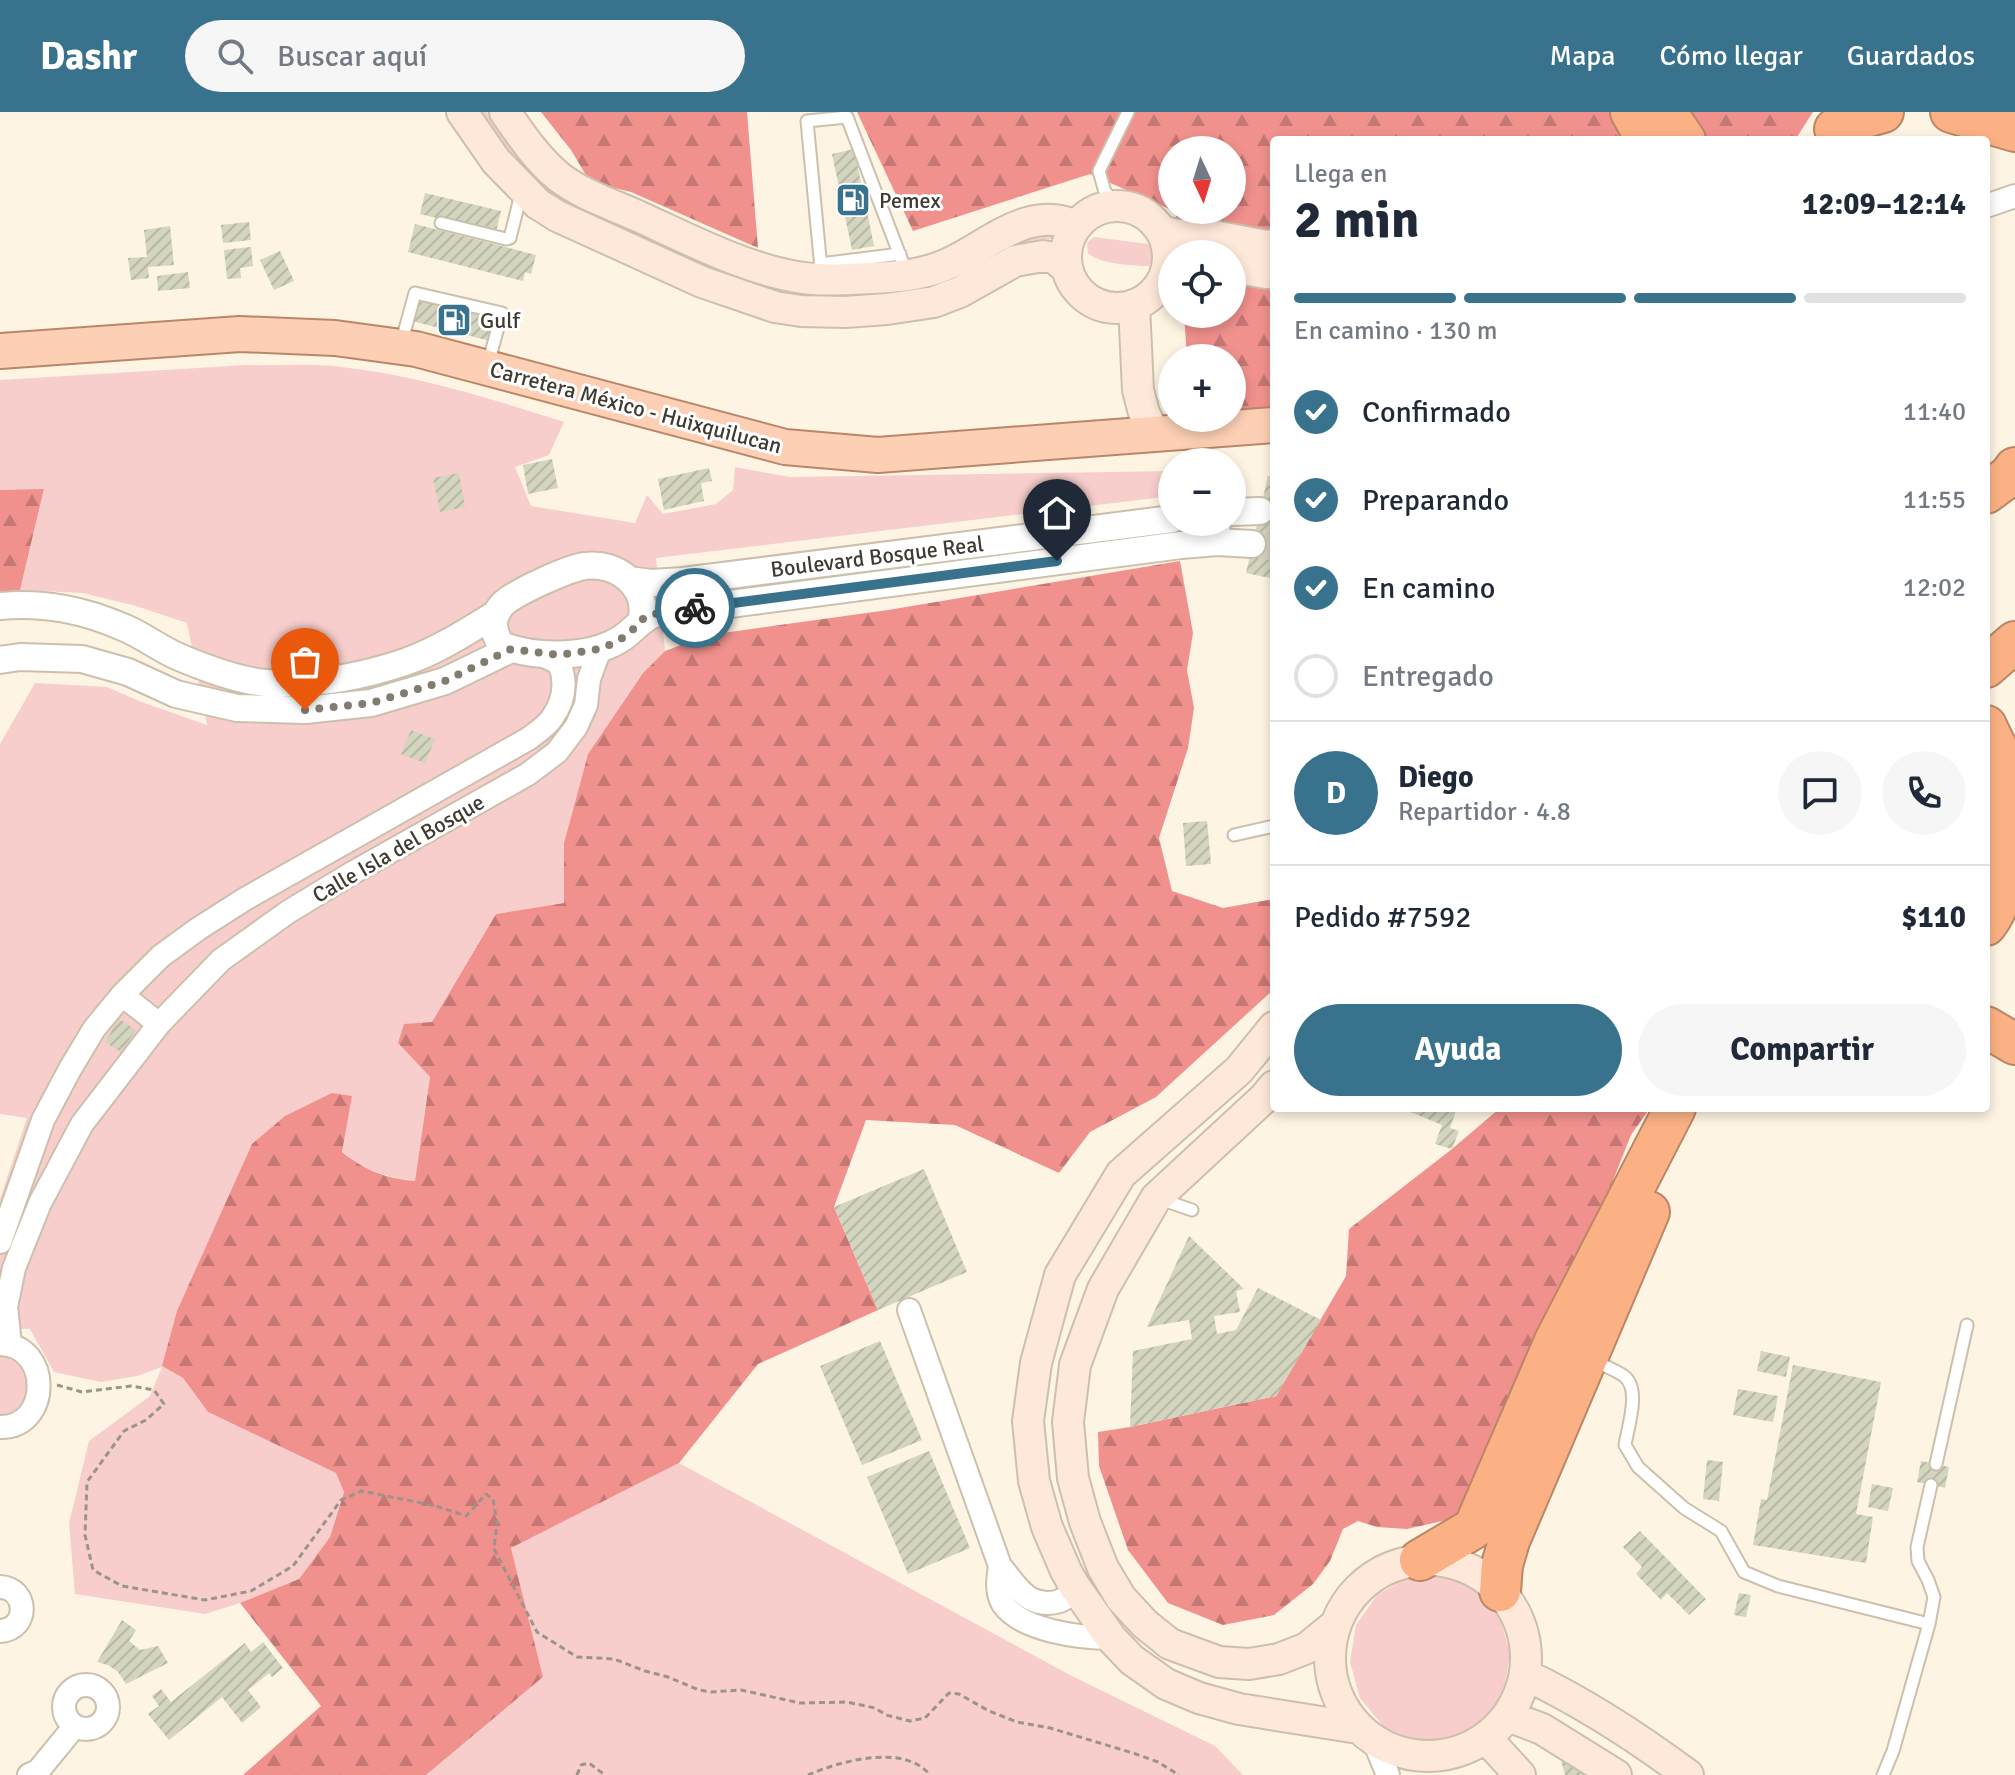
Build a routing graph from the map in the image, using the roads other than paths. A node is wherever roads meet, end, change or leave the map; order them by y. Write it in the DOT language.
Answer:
graph roads {
  1 [pos="462,112"];
  2 [pos="505,112"];
  3 [pos="1128,112"];
  4 [pos="1631,112"];
  5 [pos="1666,112"];
  6 [pos="1883,112"];
  7 [pos="1951,112"];
  8 [pos="1836,127"];
  9 [pos="2015,131"];
  10 [pos="1645,136"];
  11 [pos="1682,136"];
  12 [pos="522,189"];
  13 [pos="2015,196"];
  14 [pos="1990,205"];
  15 [pos="1120,206"];
  16 [pos="441,223"];
  17 [pos="1076,226"];
  18 [pos="1161,231"];
  19 [pos="1270,246"];
  20 [pos="904,264"];
  21 [pos="1065,267"];
  22 [pos="1246,269"];
  23 [pos="821,271"];
  24 [pos="1270,272"];
  25 [pos="1155,289"];
  26 [pos="400,347"];
  27 [pos="0,351"];
  28 [pos="487,369"];
  29 [pos="1270,425"];
  30 [pos="1155,435"];
  31 [pos="2015,468"];
  32 [pos="1990,490"];
  33 [pos="1260,511"];
  34 [pos="1246,512"];
  35 [pos="1158,521"];
  36 [pos="1207,536"];
  37 [pos="1229,536"];
  38 [pos="1252,544"];
  39 [pos="629,580"];
  40 [pos="0,606"];
  41 [pos="497,613"];
  42 [pos="641,620"];
  43 [pos="2015,642"];
  44 [pos="511,649"];
  45 [pos="600,649"];
  46 [pos="538,653"];
  47 [pos="2015,658"];
  48 [pos="0,660"];
  49 [pos="1990,664"];
  50 [pos="1990,677"];
  51 [pos="1990,742"];
  52 [pos="1998,788"];
  53 [pos="1270,827"];
  54 [pos="1234,835"];
  55 [pos="2015,840"];
  56 [pos="1990,920"];
  57 [pos="122,995"];
  58 [pos="159,1024"];
  59 [pos="1990,1029"];
  60 [pos="1270,1032"];
  61 [pos="2015,1044"];
  62 [pos="1270,1091"];
  63 [pos="1681,1120"];
  64 [pos="1156,1198"];
  65 [pos="1192,1210"];
  66 [pos="0,1242"];
  67 [pos="909,1310"];
  68 [pos="1967,1325"];
  69 [pos="5,1344"];
  70 [pos="1571,1349"];
  71 [pos="0,1427"];
  72 [pos="1532,1442"];
  73 [pos="1936,1464"];
  74 [pos="1931,1485"];
  75 [pos="1420,1560"];
  76 [pos="1000,1566"];
  77 [pos="0,1587"];
  78 [pos="1075,1587"];
  79 [pos="1500,1591"];
  80 [pos="1929,1624"];
  81 [pos="1334,1626"];
  82 [pos="0,1631"];
  83 [pos="1111,1638"];
  84 [pos="1526,1675"];
  85 [pos="1508,1716"];
  86 [pos="74,1727"];
  87 [pos="1366,1735"];
  88 [pos="1486,1738"];
  89 [pos="1415,1756"];
  90 [pos="29,1775"];
  91 [pos="1388,1775"];
  92 [pos="1440,1775"];
  93 [pos="1520,1775"];
  94 [pos="1616,1775"];
  95 [pos="1688,1775"];
  96 [pos="1883,1775"];
  1 -- 12 [label="main road"];
  2 -- 23 [label="main road"];
  3 -- 15 [label="lane"];
  4 -- 10 [label="highway"];
  5 -- 11 [label="highway"];
  6 -- 8 [label="highway"];
  7 -- 9 [label="highway"];
  12 -- 16 [label="lane"];
  12 -- 21 [label="main road"];
  13 -- 14 [label="street"];
  15 -- 17 [label="main road"];
  15 -- 18 [label="main road"];
  17 -- 20 [label="main road"];
  17 -- 21 [label="main road"];
  18 -- 19 [label="main road"];
  18 -- 25 [label="main road"];
  20 -- 23 [label="main road"];
  20 -- 23 [label="lane"];
  21 -- 25 [label="main road"];
  22 -- 24 [label="main road"];
  25 -- 30 [label="main road"];
  26 -- 27 [label="main road, Carretera México - Huixquilucan"];
  26 -- 28 [label="main road, Carretera México - Huixquilucan"];
  26 -- 28 [label="lane"];
  28 -- 30 [label="main road, Carretera México - Huixquilucan"];
  29 -- 30 [label="main road, Carretera México - Huixquilucan"];
  31 -- 32 [label="highway"];
  33 -- 34 [label="street"];
  35 -- 39 [label="street, Boulevard Bosque Real"];
  36 -- 42 [label="street, Boulevard Bosque Real"];
  37 -- 38 [label="street, Boulevard Bosque Real"];
  39 -- 41 [label="street, Boulevard Bosque Real"];
  39 -- 42 [label="street"];
  40 -- 41 [label="street"];
  41 -- 44 [label="street"];
  42 -- 45 [label="street"];
  43 -- 49 [label="highway"];
  44 -- 46 [label="street"];
  44 -- 48 [label="street"];
  45 -- 46 [label="street"];
  45 -- 58 [label="street, Calle Isla del Bosque"];
  46 -- 57 [label="street, Calle Isla del Bosque"];
  47 -- 50 [label="highway"];
  51 -- 52 [label="highway"];
  52 -- 55 [label="highway"];
  52 -- 56 [label="highway"];
  53 -- 54 [label="lane"];
  57 -- 58 [label="street"];
  57 -- 66 [label="street, Calle Isla del Bosque"];
  58 -- 69 [label="street, Calle Isla del Bosque"];
  59 -- 61 [label="highway"];
  60 -- 78 [label="main road"];
  62 -- 64 [label="main road"];
  63 -- 70 [label="highway"];
  64 -- 65 [label="lane"];
  64 -- 81 [label="main road"];
  67 -- 76 [label="street"];
  68 -- 73 [label="lane"];
  69 -- 71 [label="street"];
  70 -- 72 [label="highway"];
  70 -- 80 [label="lane"];
  72 -- 75 [label="highway"];
  72 -- 79 [label="highway"];
  74 -- 80 [label="lane"];
  75 -- 79 [label="main road"];
  75 -- 81 [label="main road"];
  76 -- 78 [label="street"];
  76 -- 83 [label="street"];
  77 -- 82 [label="street"];
  78 -- 83 [label="main road"];
  79 -- 84 [label="main road"];
  80 -- 96 [label="lane"];
  81 -- 87 [label="main road"];
  83 -- 87 [label="main road"];
  84 -- 85 [label="main road"];
  84 -- 95 [label="main road"];
  85 -- 88 [label="main road"];
  85 -- 94 [label="main road"];
  86 -- 90 [label="street"];
  87 -- 89 [label="main road"];
  87 -- 91 [label="street"];
  88 -- 89 [label="main road"];
  88 -- 93 [label="main road"];
  89 -- 92 [label="main road"];
}
